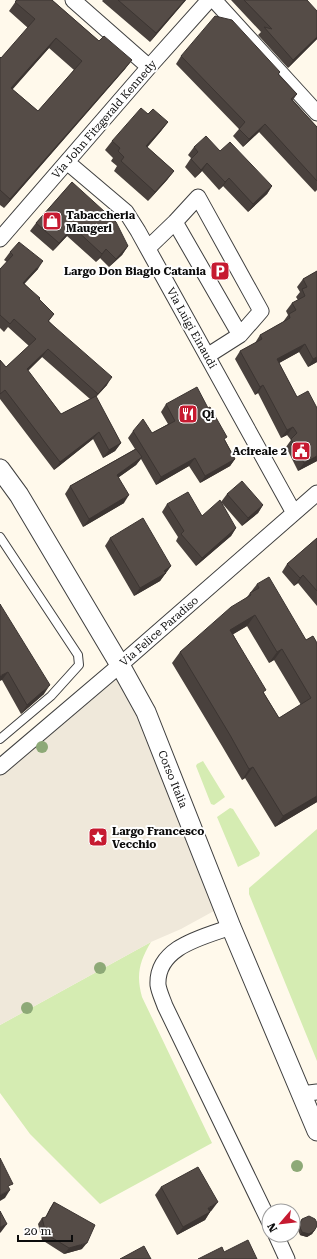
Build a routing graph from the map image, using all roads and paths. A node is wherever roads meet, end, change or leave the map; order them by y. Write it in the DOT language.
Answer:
graph roads {
  1 [pos="209,0"];
  2 [pos="214,0"];
  3 [pos="76,1"];
  4 [pos="149,67"];
  5 [pos="317,113"];
  6 [pos="67,162"];
  7 [pos="175,222"];
  8 [pos="0,239"];
  9 [pos="148,248"];
  10 [pos="240,335"];
  11 [pos="207,356"];
  12 [pos="2,474"];
  13 [pos="317,493"];
  14 [pos="294,513"];
  15 [pos="0,537"];
  16 [pos="120,665"];
  17 [pos="0,739"];
  18 [pos="0,767"];
  19 [pos="231,927"];
  20 [pos="309,1093"];
  21 [pos="317,1131"];
  22 [pos="261,1204"];
  23 [pos="280,1243"];
  24 [pos="288,1259"];
  1 -- 4 [label="street, Via John Fitzgerald Kennedy"];
  2 -- 5 [label="street"];
  3 -- 4 [label="street"];
  4 -- 6 [label="street, Via John Fitzgerald Kennedy"];
  6 -- 8 [label="street, Via John Fitzgerald Kennedy"];
  6 -- 9 [label="street, Via Luigi Einaudi"];
  7 -- 9 [label="street"];
  7 -- 10 [label="street"];
  7 -- 10 [label="street"];
  9 -- 11 [label="street, Via Luigi Einaudi"];
  10 -- 11 [label="street"];
  11 -- 14 [label="street, Via Luigi Einaudi"];
  12 -- 16 [label="street, Corso Italia"];
  13 -- 14 [label="street, Via Felice Paradiso"];
  14 -- 16 [label="street, Via Felice Paradiso"];
  15 -- 17 [label="lane"];
  16 -- 18 [label="street, Via Felice Paradiso"];
  16 -- 19 [label="street, Corso Italia"];
  19 -- 20 [label="street, Corso Italia"];
  19 -- 22 [label="street"];
  20 -- 21 [label="street, Corso Italia"];
  23 -- 24 [label="street"];
}
